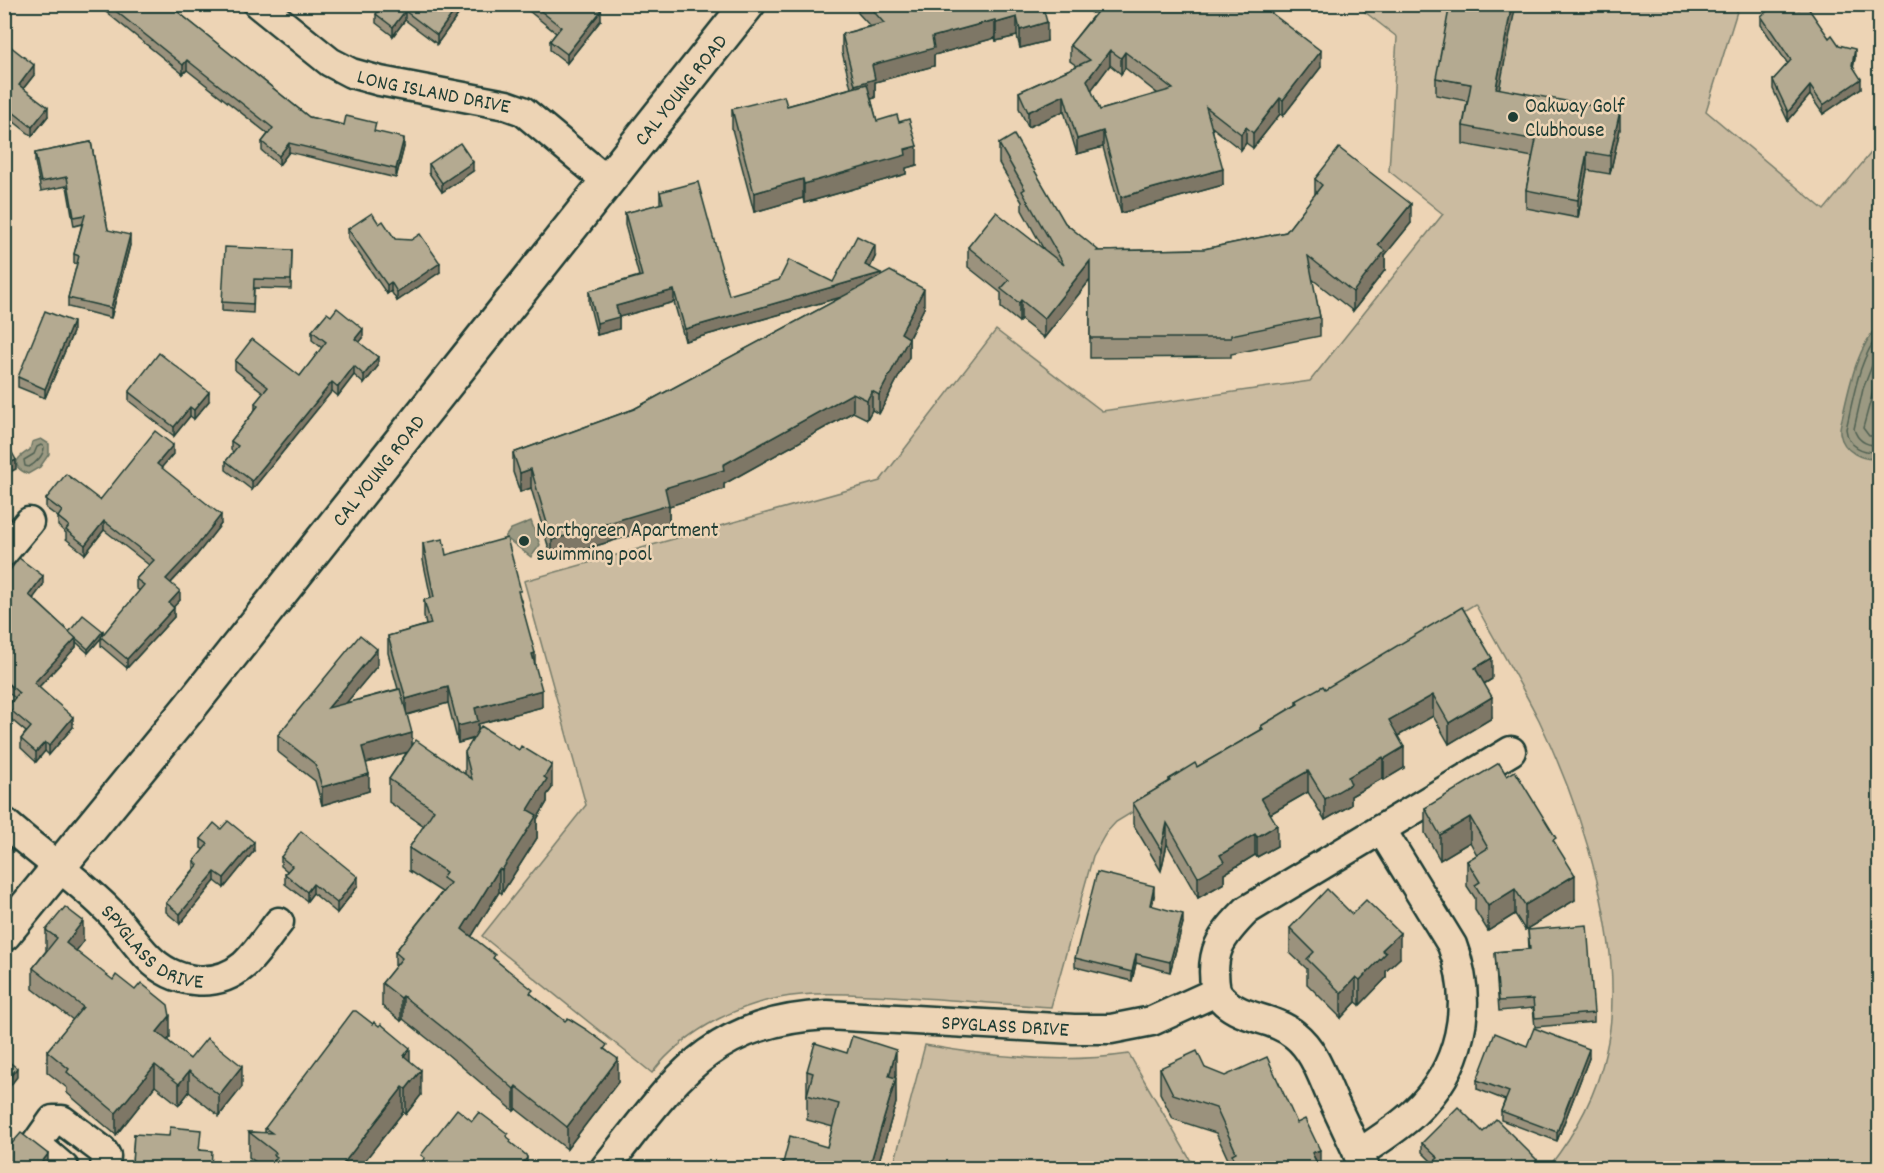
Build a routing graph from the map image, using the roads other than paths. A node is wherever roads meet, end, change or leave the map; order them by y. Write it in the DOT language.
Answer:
graph roads {
  1 [pos="258,4"];
  2 [pos="748,4"];
  3 [pos="607,181"];
  4 [pos="29,522"];
  5 [pos="4,552"];
  6 [pos="1511,751"];
  7 [pos="4,822"];
  8 [pos="1381,829"];
  9 [pos="59,867"];
  10 [pos="279,922"];
  11 [pos="4,934"];
  12 [pos="1216,992"];
  13 [pos="1362,1161"];
  14 [pos="619,1164"];
  15 [pos="64,1168"];
  16 [pos="105,1168"];
  1 -- 3 [label="street, LONG ISLAND DRIVE"];
  2 -- 3 [label="main road, CAL YOUNG ROAD"];
  3 -- 9 [label="main road, CAL YOUNG ROAD"];
  4 -- 5 [label="street"];
  6 -- 8 [label="street"];
  7 -- 9 [label="street, SPYGLASS DRIVE"];
  8 -- 12 [label="street"];
  8 -- 13 [label="street"];
  9 -- 10 [label="street, SPYGLASS DRIVE"];
  9 -- 11 [label="main road, CAL YOUNG ROAD"];
  12 -- 13 [label="street"];
  12 -- 14 [label="street, SPYGLASS DRIVE"];
  15 -- 16 [label="street"];
}
